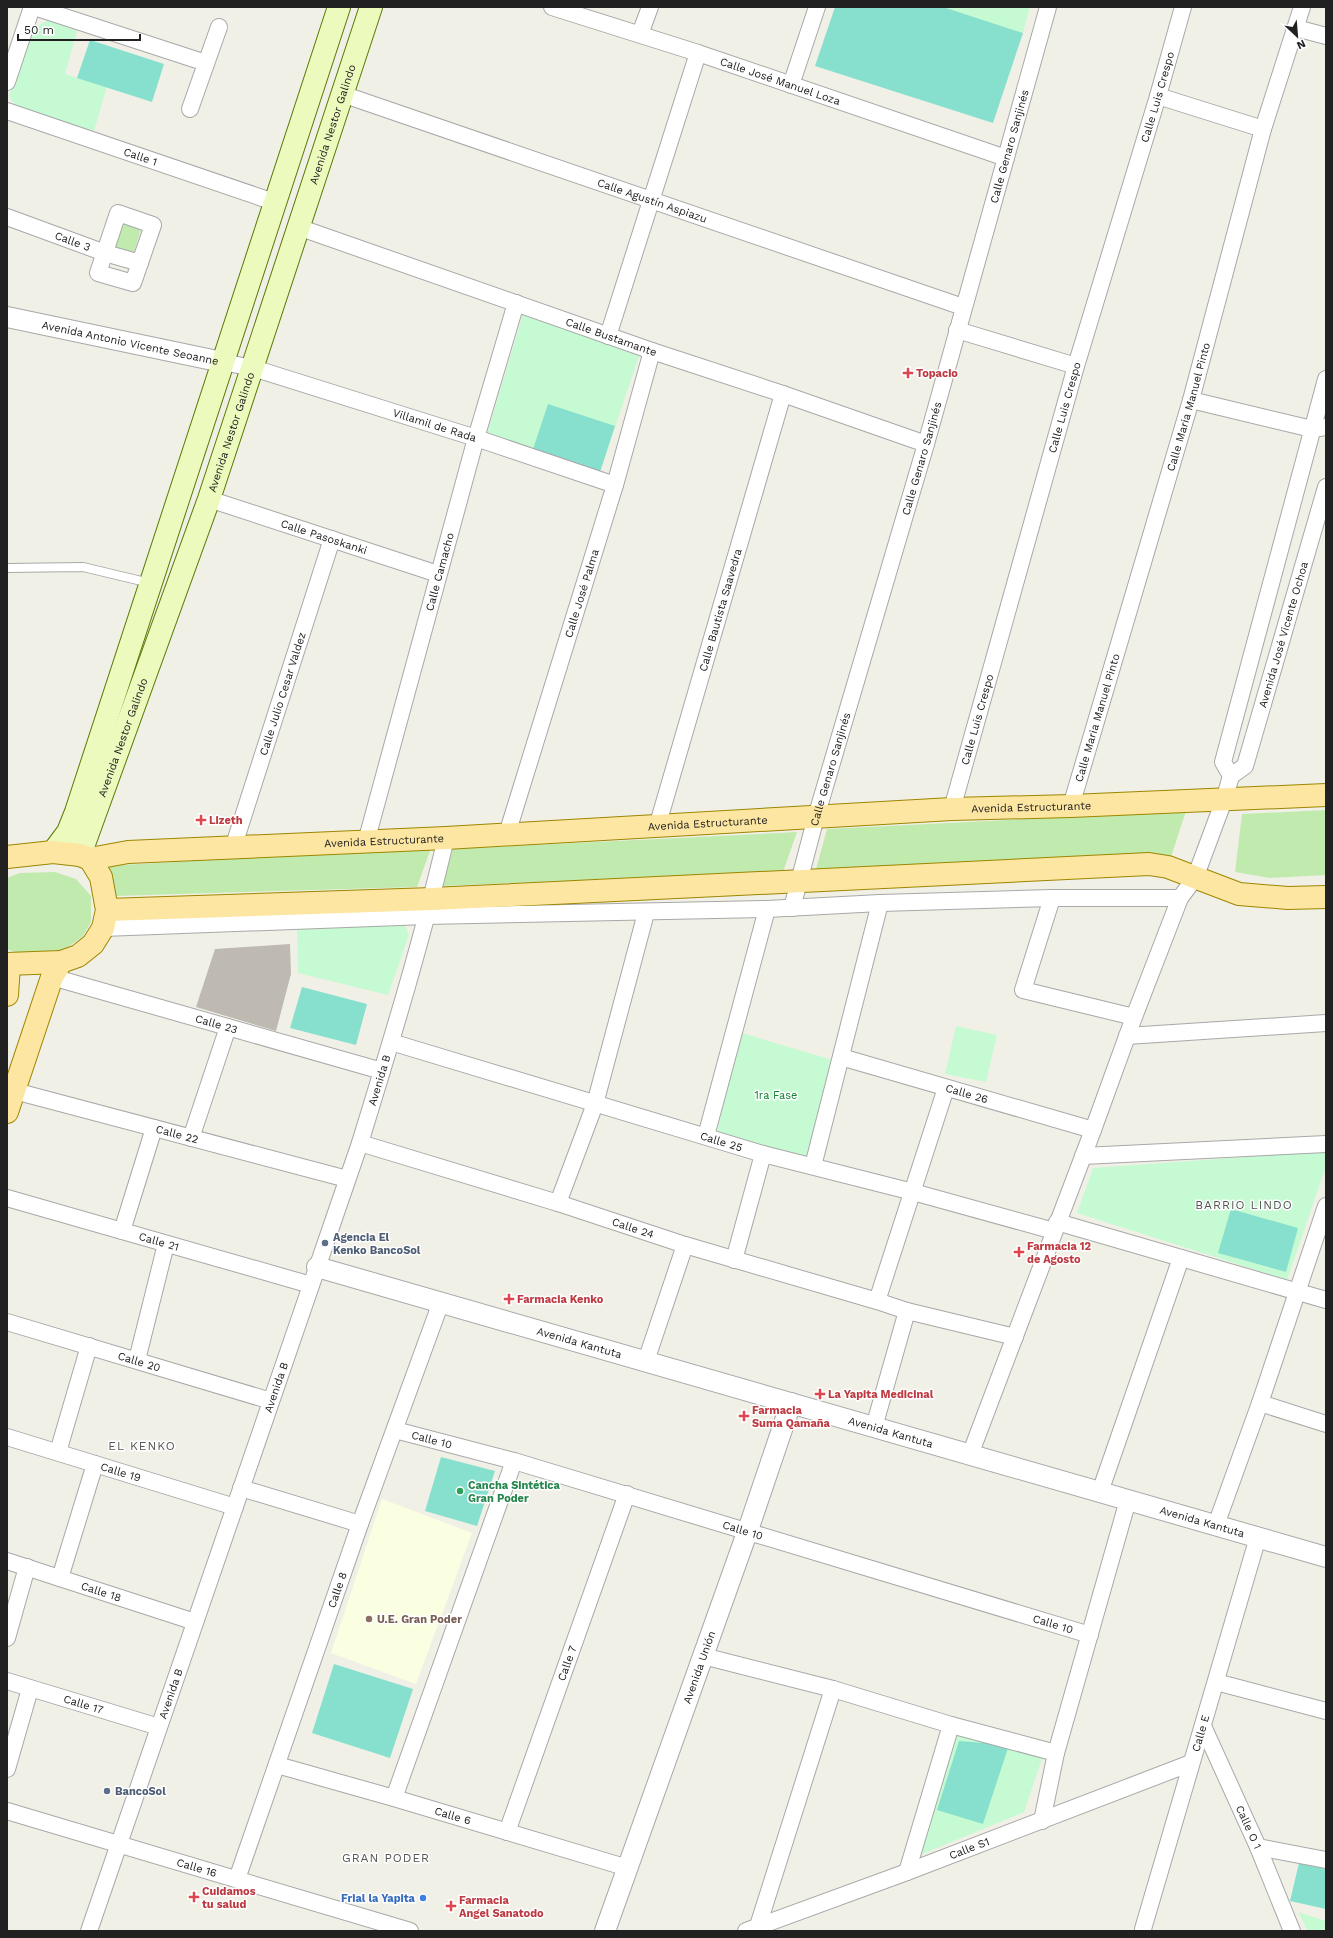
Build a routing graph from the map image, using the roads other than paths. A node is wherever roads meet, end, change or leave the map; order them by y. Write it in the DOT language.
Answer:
graph roads {
  1 [pos="33,7"];
  2 [pos="339,7"];
  3 [pos="371,7"];
  4 [pos="552,7"];
  5 [pos="650,7"];
  6 [pos="817,7"];
  7 [pos="1048,7"];
  8 [pos="1182,7"];
  9 [pos="1302,7"];
  10 [pos="219,27"];
  11 [pos="1296,28"];
  12 [pos="640,34"];
  13 [pos="1326,36"];
  14 [pos="698,53"];
  15 [pos="206,63"];
  16 [pos="7,82"];
  17 [pos="791,85"];
  18 [pos="342,94"];
  19 [pos="1158,96"];
  20 [pos="190,109"];
  21 [pos="7,111"];
  22 [pos="1264,129"];
  23 [pos="1006,158"];
  24 [pos="651,200"];
  25 [pos="274,202"];
  26 [pos="7,217"];
  27 [pos="298,228"];
  28 [pos="105,253"];
  29 [pos="140,263"];
  30 [pos="516,303"];
  31 [pos="963,307"];
  32 [pos="7,317"];
  33 [pos="957,330"];
  34 [pos="608,336"];
  35 [pos="652,351"];
  36 [pos="222,362"];
  37 [pos="1076,366"];
  38 [pos="253,368"];
  39 [pos="1326,379"];
  40 [pos="783,394"];
  41 [pos="1191,400"];
  42 [pos="1319,428"];
  43 [pos="476,438"];
  44 [pos="926,444"];
  45 [pos="615,484"];
  46 [pos="1326,487"];
  47 [pos="209,499"];
  48 [pos="332,539"];
  49 [pos="7,568"];
  50 [pos="438,574"];
  51 [pos="150,583"];
  52 [pos="1231,776"];
  53 [pos="1326,795"];
  54 [pos="1224,800"];
  55 [pos="1071,806"];
  56 [pos="952,809"];
  57 [pos="816,817"];
  58 [pos="657,827"];
  59 [pos="507,834"];
  60 [pos="446,838"];
  61 [pos="366,842"];
  62 [pos="233,848"];
  63 [pos="53,852"];
  64 [pos="7,857"];
  65 [pos="85,857"];
  66 [pos="1196,878"];
  67 [pos="798,882"];
  68 [pos="1326,896"];
  69 [pos="1052,898"];
  70 [pos="1180,898"];
  71 [pos="880,903"];
  72 [pos="429,908"];
  73 [pos="792,908"];
  74 [pos="767,909"];
  75 [pos="646,913"];
  76 [pos="105,919"];
  77 [pos="8,964"];
  78 [pos="56,969"];
  79 [pos="7,995"];
  80 [pos="1134,1017"];
  81 [pos="1326,1023"];
  82 [pos="228,1027"];
  83 [pos="1127,1036"];
  84 [pos="391,1042"];
  85 [pos="841,1057"];
  86 [pos="382,1071"];
  87 [pos="946,1088"];
  88 [pos="10,1090"];
  89 [pos="595,1104"];
  90 [pos="7,1112"];
  91 [pos="154,1128"];
  92 [pos="1093,1130"];
  93 [pos="706,1136"];
  94 [pos="191,1138"];
  95 [pos="360,1143"];
  96 [pos="1326,1144"];
  97 [pos="763,1154"];
  98 [pos="1083,1156"];
  99 [pos="813,1166"];
  100 [pos="347,1179"];
  101 [pos="912,1192"];
  102 [pos="7,1198"];
  103 [pos="558,1202"];
  104 [pos="1326,1206"];
  105 [pos="1056,1227"];
  106 [pos="122,1231"];
  107 [pos="166,1244"];
  108 [pos="685,1245"];
  109 [pos="1181,1258"];
  110 [pos="734,1260"];
  111 [pos="314,1276"];
  112 [pos="1297,1292"];
  113 [pos="1326,1300"];
  114 [pos="877,1301"];
  115 [pos="441,1302"];
  116 [pos="907,1311"];
  117 [pos="7,1322"];
  118 [pos="1016,1337"];
  119 [pos="89,1346"];
  120 [pos="137,1360"];
  121 [pos="646,1361"];
  122 [pos="271,1401"];
  123 [pos="791,1403"];
  124 [pos="1260,1403"];
  125 [pos="1326,1424"];
  126 [pos="874,1427"];
  127 [pos="395,1430"];
  128 [pos="7,1437"];
  129 [pos="58,1452"];
  130 [pos="970,1455"];
  131 [pos="514,1461"];
  132 [pos="95,1464"];
  133 [pos="241,1488"];
  134 [pos="1100,1492"];
  135 [pos="627,1494"];
  136 [pos="1128,1500"];
  137 [pos="235,1506"];
  138 [pos="360,1524"];
  139 [pos="1216,1525"];
  140 [pos="748,1530"];
  141 [pos="1258,1537"];
  142 [pos="1326,1557"];
  143 [pos="7,1561"];
  144 [pos="27,1568"];
  145 [pos="60,1578"];
  146 [pos="195,1622"];
  147 [pos="1090,1634"];
  148 [pos="7,1638"];
  149 [pos="703,1656"];
  150 [pos="7,1682"];
  151 [pos="1216,1682"];
  152 [pos="30,1689"];
  153 [pos="833,1689"];
  154 [pos="1326,1711"];
  155 [pos="951,1725"];
  156 [pos="1203,1726"];
  157 [pos="160,1727"];
  158 [pos="1056,1753"];
  159 [pos="1190,1763"];
  160 [pos="277,1765"];
  161 [pos="7,1769"];
  162 [pos="394,1798"];
  163 [pos="7,1811"];
  164 [pos="1042,1821"];
  165 [pos="507,1832"];
  166 [pos="119,1844"];
  167 [pos="1258,1847"];
  168 [pos="1326,1860"];
  169 [pos="628,1868"];
  170 [pos="907,1872"];
  171 [pos="236,1879"];
  172 [pos="752,1929"];
  173 [pos="1141,1930"];
  174 [pos="90,1931"];
  175 [pos="410,1931"];
  176 [pos="605,1931"];
  177 [pos="1292,1931"];
  1 -- 15 [label="street"];
  1 -- 16 [label="street"];
  2 -- 25 [label="main road, Avenida Nestor Galindo"];
  3 -- 18 [label="main road, Avenida Nestor Galindo"];
  4 -- 12 [label="street, Calle José Manuel Loza"];
  5 -- 12 [label="street"];
  6 -- 17 [label="street"];
  7 -- 23 [label="street, Calle Genaro Sanjinés"];
  8 -- 19 [label="street, Calle Luis Crespo"];
  9 -- 11 [label="street, Calle Maria Manuel Pinto"];
  10 -- 15 [label="street"];
  11 -- 13 [label="street"];
  11 -- 22 [label="street, Calle Maria Manuel Pinto"];
  12 -- 14 [label="street, Calle José Manuel Loza"];
  14 -- 17 [label="street, Calle José Manuel Loza"];
  14 -- 24 [label="street"];
  15 -- 20 [label="street"];
  17 -- 23 [label="street, Calle José Manuel Loza"];
  18 -- 24 [label="street, Calle Agustín Aspiazu"];
  18 -- 27 [label="main road, Avenida Nestor Galindo"];
  19 -- 22 [label="street"];
  19 -- 37 [label="street, Calle Luis Crespo"];
  21 -- 25 [label="street, Calle 1"];
  22 -- 41 [label="street, Calle Maria Manuel Pinto"];
  23 -- 31 [label="street, Calle Genaro Sanjinés"];
  24 -- 31 [label="street, Calle Agustín Aspiazu"];
  24 -- 34 [label="street"];
  25 -- 36 [label="main road, Avenida Nestor Galindo"];
  26 -- 28 [label="street, Calle 3"];
  27 -- 30 [label="street, Calle Bustamante"];
  27 -- 38 [label="main road, Avenida Nestor Galindo"];
  28 -- 29 [label="street, Calle 3"];
  28 -- 29 [label="street"];
  28 -- 29 [label="street"];
  30 -- 34 [label="street, Calle Bustamante"];
  30 -- 43 [label="street, Calle Camacho"];
  31 -- 33 [label="street, Calle Genaro Sanjinés"];
  32 -- 36 [label="street, Avenida Antonio Vicente Seoanne"];
  33 -- 37 [label="street"];
  33 -- 44 [label="street, Calle Genaro Sanjinés"];
  34 -- 35 [label="street, Calle Bustamante"];
  35 -- 40 [label="street, Calle Bustamante"];
  35 -- 45 [label="street, Calle José Palma"];
  36 -- 38 [label="street, Avenida Antonio Vicente Seoanne"];
  36 -- 51 [label="main road, Avenida Nestor Galindo"];
  37 -- 56 [label="street, Calle Luis Crespo"];
  38 -- 43 [label="street, Villamil de Rada"];
  38 -- 47 [label="main road, Avenida Nestor Galindo"];
  39 -- 42 [label="street"];
  40 -- 44 [label="street, Calle Bustamante"];
  40 -- 58 [label="street, Calle Bautista Saavedra"];
  41 -- 42 [label="street"];
  41 -- 55 [label="street, Calle Maria Manuel Pinto"];
  42 -- 52 [label="street"];
  43 -- 45 [label="street, Villamil de Rada"];
  43 -- 50 [label="street, Calle Camacho"];
  44 -- 57 [label="street, Calle Genaro Sanjinés"];
  45 -- 59 [label="street, Calle José Palma"];
  46 -- 52 [label="street, Avenida José Vicente Ochoa"];
  47 -- 48 [label="street, Calle Pasoskanki"];
  47 -- 65 [label="main road, Avenida Nestor Galindo"];
  48 -- 50 [label="street, Calle Pasoskanki"];
  48 -- 62 [label="street, Calle Julio Cesar Valdez"];
  49 -- 51 [label="lane"];
  50 -- 61 [label="street, Calle Camacho"];
  51 -- 63 [label="main road, Avenida Nestor Galindo"];
  52 -- 54 [label="street"];
  53 -- 54 [label="main road, Avenida Estructurante"];
  54 -- 55 [label="main road, Avenida Estructurante"];
  54 -- 66 [label="street"];
  55 -- 56 [label="main road, Avenida Estructurante"];
  56 -- 57 [label="main road, Avenida Estructurante"];
  57 -- 58 [label="main road, Avenida Estructurante"];
  57 -- 67 [label="street, Calle Genaro Sanjinés"];
  58 -- 59 [label="main road, Avenida Estructurante"];
  59 -- 60 [label="main road, Avenida Estructurante"];
  60 -- 61 [label="main road, Avenida Estructurante"];
  60 -- 72 [label="street, Avenida B"];
  61 -- 62 [label="main road, Avenida Estructurante"];
  62 -- 65 [label="main road, Avenida Estructurante"];
  63 -- 64 [label="main road, Avenida Estructurante"];
  63 -- 65 [label="main road, Avenida Estructurante"];
  65 -- 76 [label="main road"];
  66 -- 67 [label="main road"];
  66 -- 68 [label="main road"];
  66 -- 70 [label="street"];
  67 -- 72 [label="main road"];
  67 -- 73 [label="street, Calle Genaro Sanjinés"];
  69 -- 70 [label="street"];
  69 -- 71 [label="street"];
  69 -- 80 [label="street"];
  70 -- 80 [label="street"];
  71 -- 73 [label="street"];
  71 -- 85 [label="street"];
  72 -- 75 [label="street"];
  72 -- 76 [label="main road"];
  72 -- 84 [label="street, Avenida B"];
  73 -- 74 [label="street"];
  74 -- 75 [label="street"];
  74 -- 93 [label="street"];
  75 -- 89 [label="street"];
  76 -- 78 [label="main road"];
  77 -- 78 [label="main road"];
  77 -- 79 [label="main road"];
  78 -- 82 [label="street, Calle 23"];
  78 -- 88 [label="main road"];
  80 -- 83 [label="street"];
  81 -- 83 [label="street"];
  82 -- 86 [label="street, Calle 23"];
  82 -- 94 [label="street"];
  83 -- 92 [label="street"];
  84 -- 86 [label="street, Avenida B"];
  84 -- 89 [label="street, Calle 25"];
  85 -- 87 [label="street, Calle 26"];
  85 -- 99 [label="street"];
  86 -- 95 [label="street, Avenida B"];
  87 -- 92 [label="street, Calle 26"];
  87 -- 101 [label="street"];
  88 -- 90 [label="main road"];
  88 -- 91 [label="street, Calle 22"];
  89 -- 93 [label="street, Calle 25"];
  89 -- 103 [label="street"];
  91 -- 94 [label="street, Calle 22"];
  91 -- 106 [label="street"];
  92 -- 98 [label="street"];
  93 -- 97 [label="street, Calle 25"];
  94 -- 100 [label="street, Calle 22"];
  95 -- 100 [label="street, Avenida B"];
  95 -- 103 [label="street, Calle 24"];
  96 -- 98 [label="street"];
  97 -- 99 [label="street, Calle 25"];
  97 -- 110 [label="street"];
  98 -- 105 [label="street"];
  99 -- 101 [label="street, Calle 25"];
  100 -- 111 [label="street, Avenida B"];
  101 -- 105 [label="street, Calle 25"];
  101 -- 114 [label="street"];
  102 -- 106 [label="street, Calle 21"];
  103 -- 108 [label="street, Calle 24"];
  104 -- 112 [label="street"];
  105 -- 109 [label="street, Calle 25"];
  105 -- 118 [label="street"];
  106 -- 107 [label="street, Calle 21"];
  107 -- 111 [label="street, Calle 21"];
  107 -- 120 [label="street"];
  108 -- 110 [label="street, Calle 24"];
  108 -- 121 [label="street"];
  109 -- 112 [label="street, Calle 25"];
  109 -- 134 [label="street"];
  110 -- 114 [label="street, Calle 24"];
  111 -- 115 [label="street, Avenida Kantuta"];
  111 -- 122 [label="street, Avenida B"];
  112 -- 113 [label="street, Calle 25"];
  112 -- 124 [label="street"];
  114 -- 116 [label="street, Calle 24"];
  115 -- 121 [label="street, Avenida Kantuta"];
  115 -- 127 [label="street, Calle 8"];
  116 -- 118 [label="street, Calle 24"];
  116 -- 126 [label="street"];
  117 -- 119 [label="street, Calle 20"];
  118 -- 130 [label="street"];
  119 -- 120 [label="street, Calle 20"];
  119 -- 129 [label="street"];
  120 -- 122 [label="street, Calle 20"];
  121 -- 123 [label="street, Avenida Kantuta"];
  122 -- 133 [label="street, Avenida B"];
  123 -- 126 [label="street, Avenida Kantuta"];
  123 -- 140 [label="street, Avenida Unión"];
  124 -- 125 [label="street"];
  124 -- 139 [label="street"];
  126 -- 130 [label="street, Avenida Kantuta"];
  127 -- 131 [label="street, Calle 10"];
  127 -- 138 [label="street, Calle 8"];
  128 -- 129 [label="street, Calle 19"];
  129 -- 132 [label="street, Calle 19"];
  130 -- 134 [label="street, Avenida Kantuta"];
  131 -- 135 [label="street, Calle 10"];
  131 -- 162 [label="street"];
  132 -- 137 [label="street, Calle 19"];
  132 -- 145 [label="street"];
  133 -- 137 [label="street, Avenida B"];
  133 -- 138 [label="street"];
  134 -- 136 [label="street, Avenida Kantuta"];
  135 -- 140 [label="street, Calle 10"];
  135 -- 165 [label="street, Calle 7"];
  136 -- 139 [label="street, Avenida Kantuta"];
  136 -- 147 [label="street"];
  137 -- 146 [label="street, Avenida B"];
  138 -- 160 [label="street, Calle 8"];
  139 -- 141 [label="street, Avenida Kantuta"];
  140 -- 147 [label="street, Calle 10"];
  140 -- 149 [label="street, Avenida Unión"];
  141 -- 142 [label="street, Avenida Kantuta"];
  141 -- 151 [label="street, Calle E"];
  143 -- 144 [label="street, Calle 18"];
  144 -- 145 [label="street, Calle 18"];
  144 -- 148 [label="street"];
  145 -- 146 [label="street, Calle 18"];
  146 -- 157 [label="street, Avenida B"];
  147 -- 158 [label="street"];
  149 -- 153 [label="street"];
  149 -- 169 [label="street, Avenida Unión"];
  150 -- 152 [label="street, Calle 17"];
  151 -- 154 [label="street"];
  151 -- 156 [label="street, Calle E"];
  152 -- 157 [label="street, Calle 17"];
  152 -- 161 [label="street"];
  153 -- 155 [label="street"];
  153 -- 172 [label="street"];
  155 -- 158 [label="street"];
  155 -- 170 [label="street"];
  156 -- 159 [label="street, Calle E"];
  156 -- 167 [label="street, Calle O 1"];
  157 -- 166 [label="street, Avenida B"];
  158 -- 164 [label="street"];
  159 -- 164 [label="street, Calle S1"];
  159 -- 173 [label="street, Calle E"];
  160 -- 162 [label="street, Calle 6"];
  160 -- 171 [label="street, Calle 8"];
  162 -- 165 [label="street, Calle 6"];
  163 -- 166 [label="street, Calle 16"];
  164 -- 170 [label="street, Calle S1"];
  165 -- 169 [label="street, Calle 6"];
  166 -- 171 [label="street, Calle 16"];
  166 -- 174 [label="street, Avenida B"];
  167 -- 168 [label="street"];
  167 -- 177 [label="street, Calle O 1"];
  169 -- 176 [label="street, Avenida Unión"];
  170 -- 172 [label="street, Calle S1"];
  171 -- 175 [label="street, Calle 16"];
}
